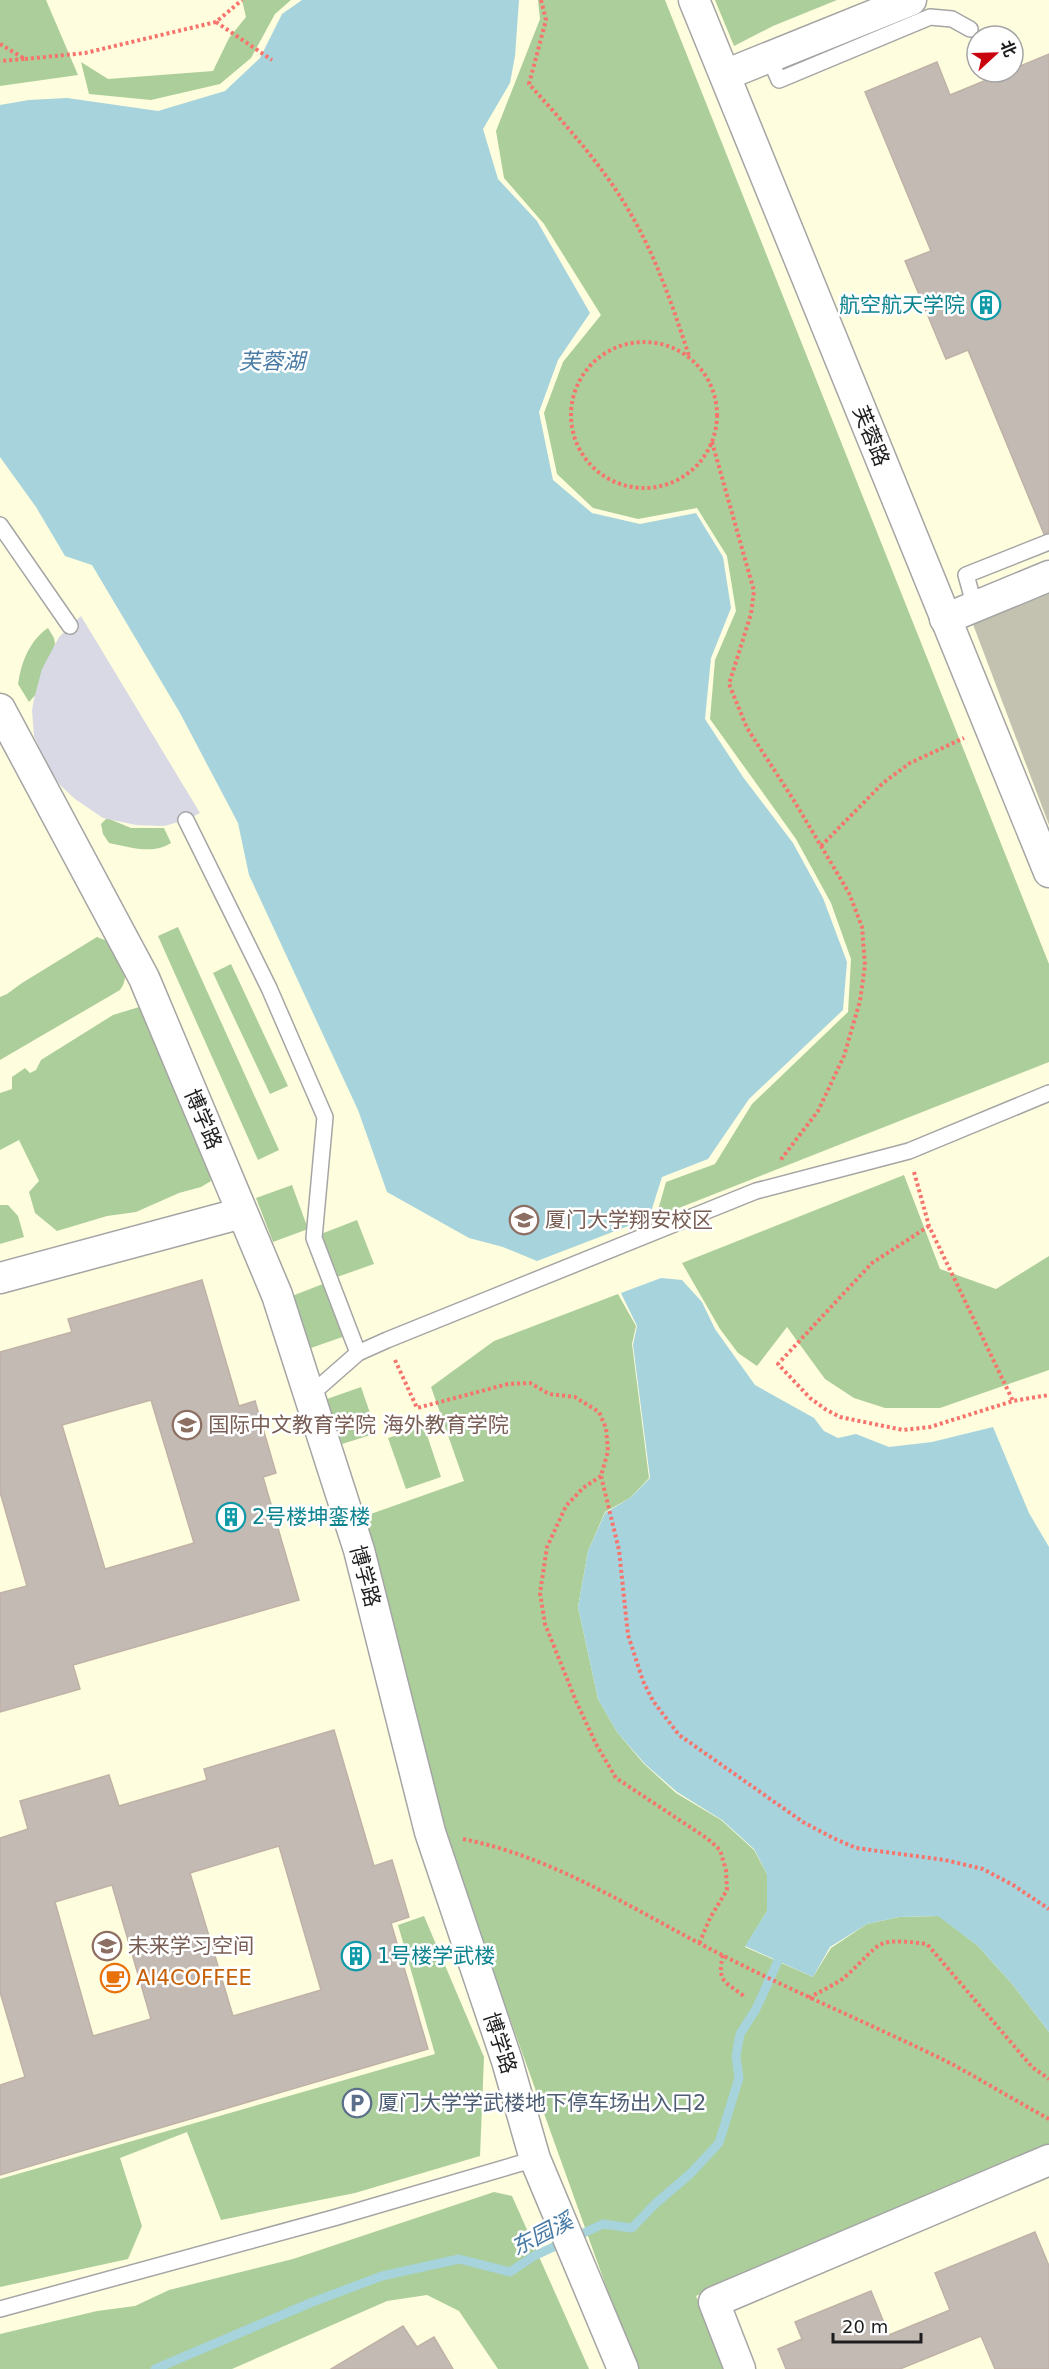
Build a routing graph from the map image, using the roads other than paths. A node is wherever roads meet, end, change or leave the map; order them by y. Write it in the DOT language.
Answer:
graph roads {
  1 [pos="694,0"];
  2 [pos="911,0"];
  3 [pos="965,26"];
  4 [pos="769,57"];
  5 [pos="725,75"];
  6 [pos="0,525"];
  7 [pos="1049,542"];
  8 [pos="1049,576"];
  9 [pos="975,607"];
  10 [pos="945,619"];
  11 [pos="70,626"];
  12 [pos="0,709"];
  13 [pos="186,820"];
  14 [pos="1049,872"];
  15 [pos="1049,1093"];
  16 [pos="242,1213"];
  17 [pos="0,1278"];
  18 [pos="358,1353"];
  19 [pos="309,1396"];
  20 [pos="535,2159"];
  21 [pos="1049,2160"];
  22 [pos="0,2308"];
  23 [pos="623,2369"];
  24 [pos="740,2369"];
  1 -- 5 [label="street, 芙蓉路"];
  2 -- 4 [label="street"];
  3 -- 4 [label="lane"];
  4 -- 5 [label="street"];
  5 -- 10 [label="street, 芙蓉路"];
  6 -- 11 [label="lane"];
  7 -- 9 [label="lane"];
  8 -- 9 [label="street"];
  9 -- 10 [label="street"];
  10 -- 14 [label="street, 芙蓉路"];
  12 -- 16 [label="street, 博学路"];
  13 -- 18 [label="lane"];
  15 -- 18 [label="lane"];
  16 -- 17 [label="street"];
  16 -- 19 [label="street, 博学路"];
  18 -- 19 [label="lane"];
  19 -- 20 [label="street, 博学路"];
  20 -- 22 [label="lane"];
  20 -- 23 [label="street, 博学路"];
  21 -- 24 [label="street"];
}
